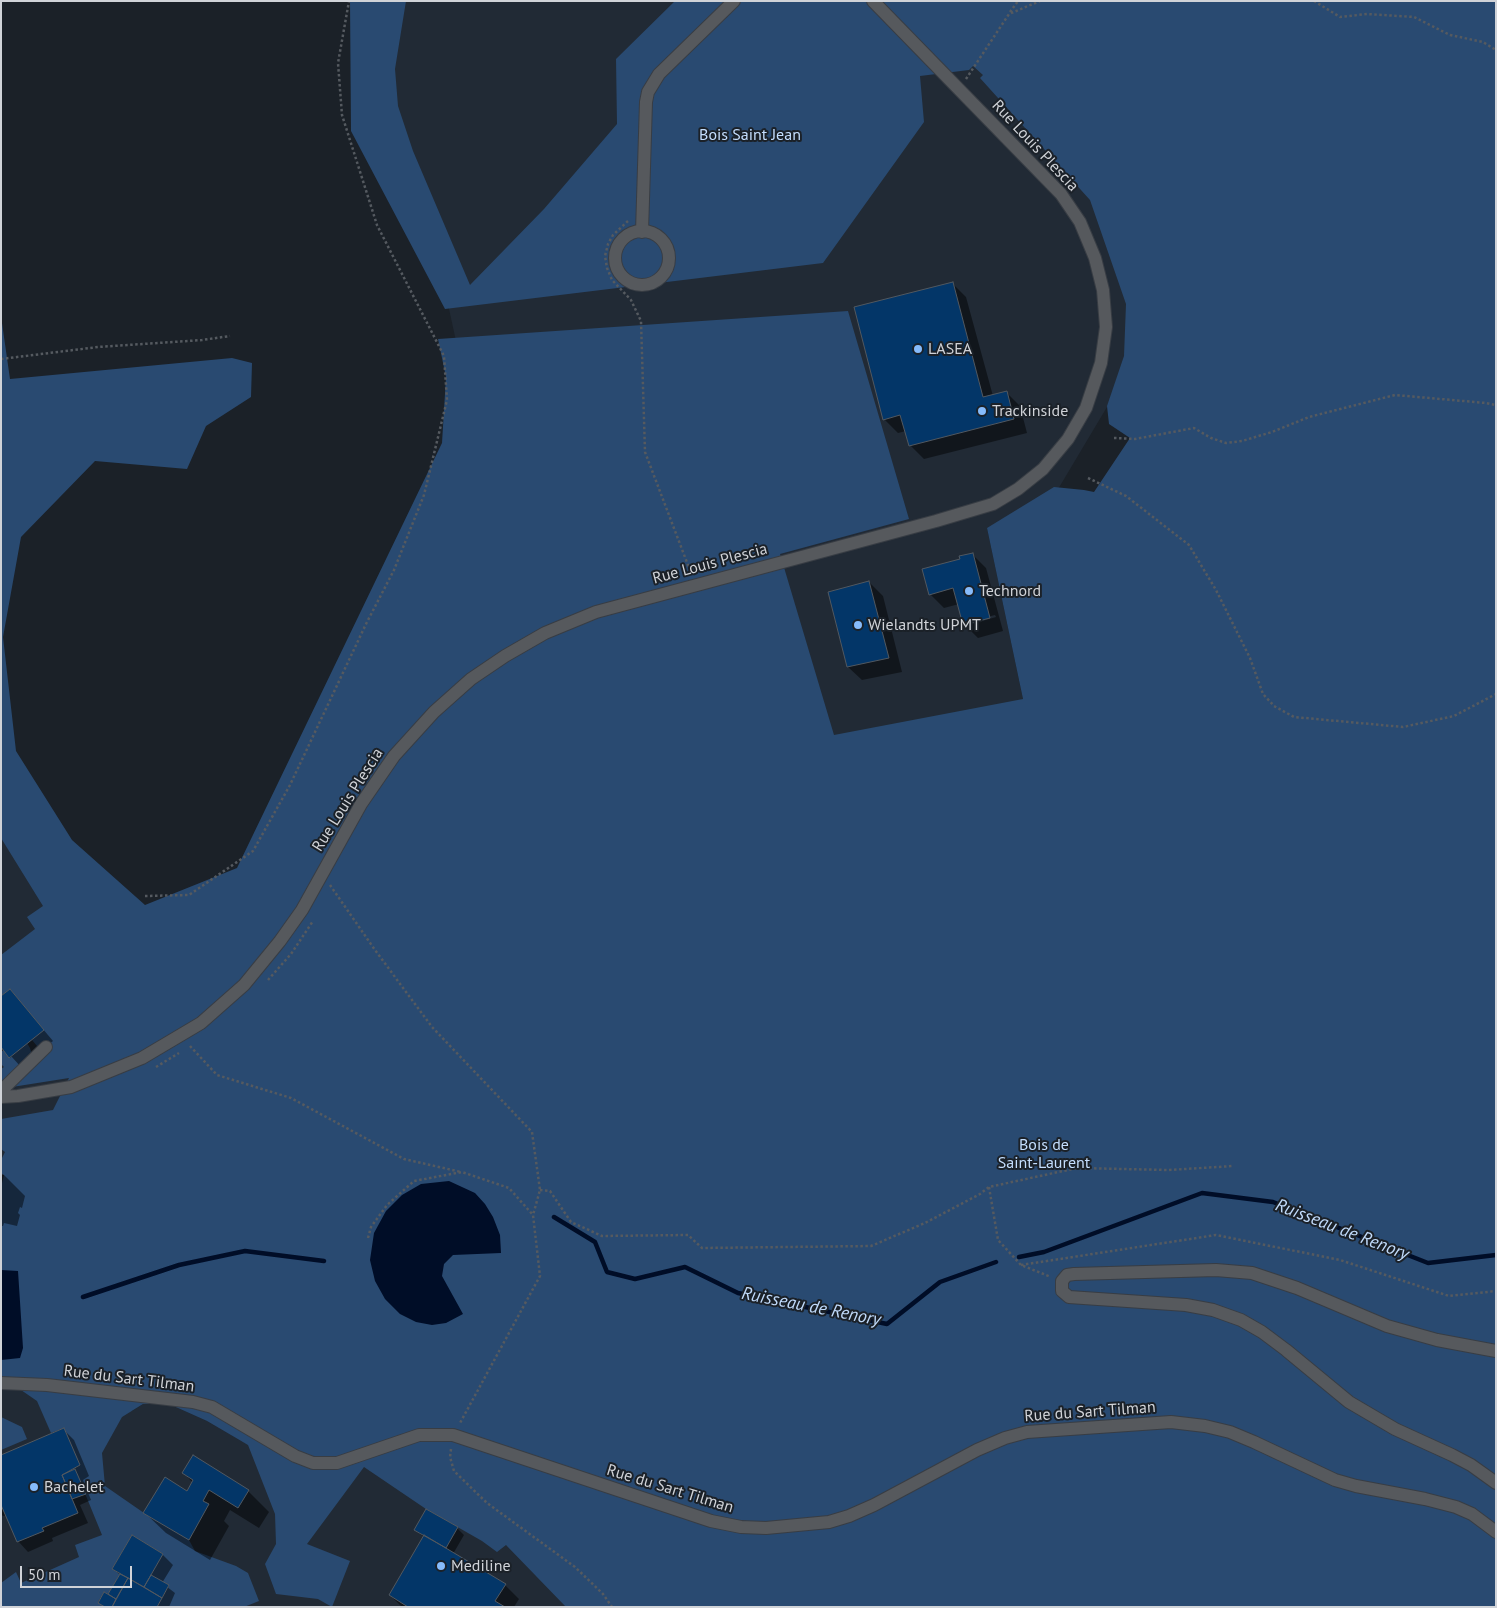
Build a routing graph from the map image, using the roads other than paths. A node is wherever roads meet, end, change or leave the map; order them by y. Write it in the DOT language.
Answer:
graph roads {
  1 [pos="734,1"];
  2 [pos="873,1"];
  3 [pos="642,232"];
  4 [pos="39,1048"];
  5 [pos="1,1091"];
  6 [pos="1,1097"];
  7 [pos="1496,1351"];
  8 [pos="1,1384"];
  9 [pos="1496,1483"];
  10 [pos="1496,1532"];
  1 -- 3 [label="street"];
  2 -- 6 [label="street, Rue Louis Plescia"];
  3 -- 3 [label="street"];
  4 -- 5 [label="street"];
  7 -- 9 [label="street"];
  8 -- 10 [label="street, Rue du Sart Tilman"];
}
